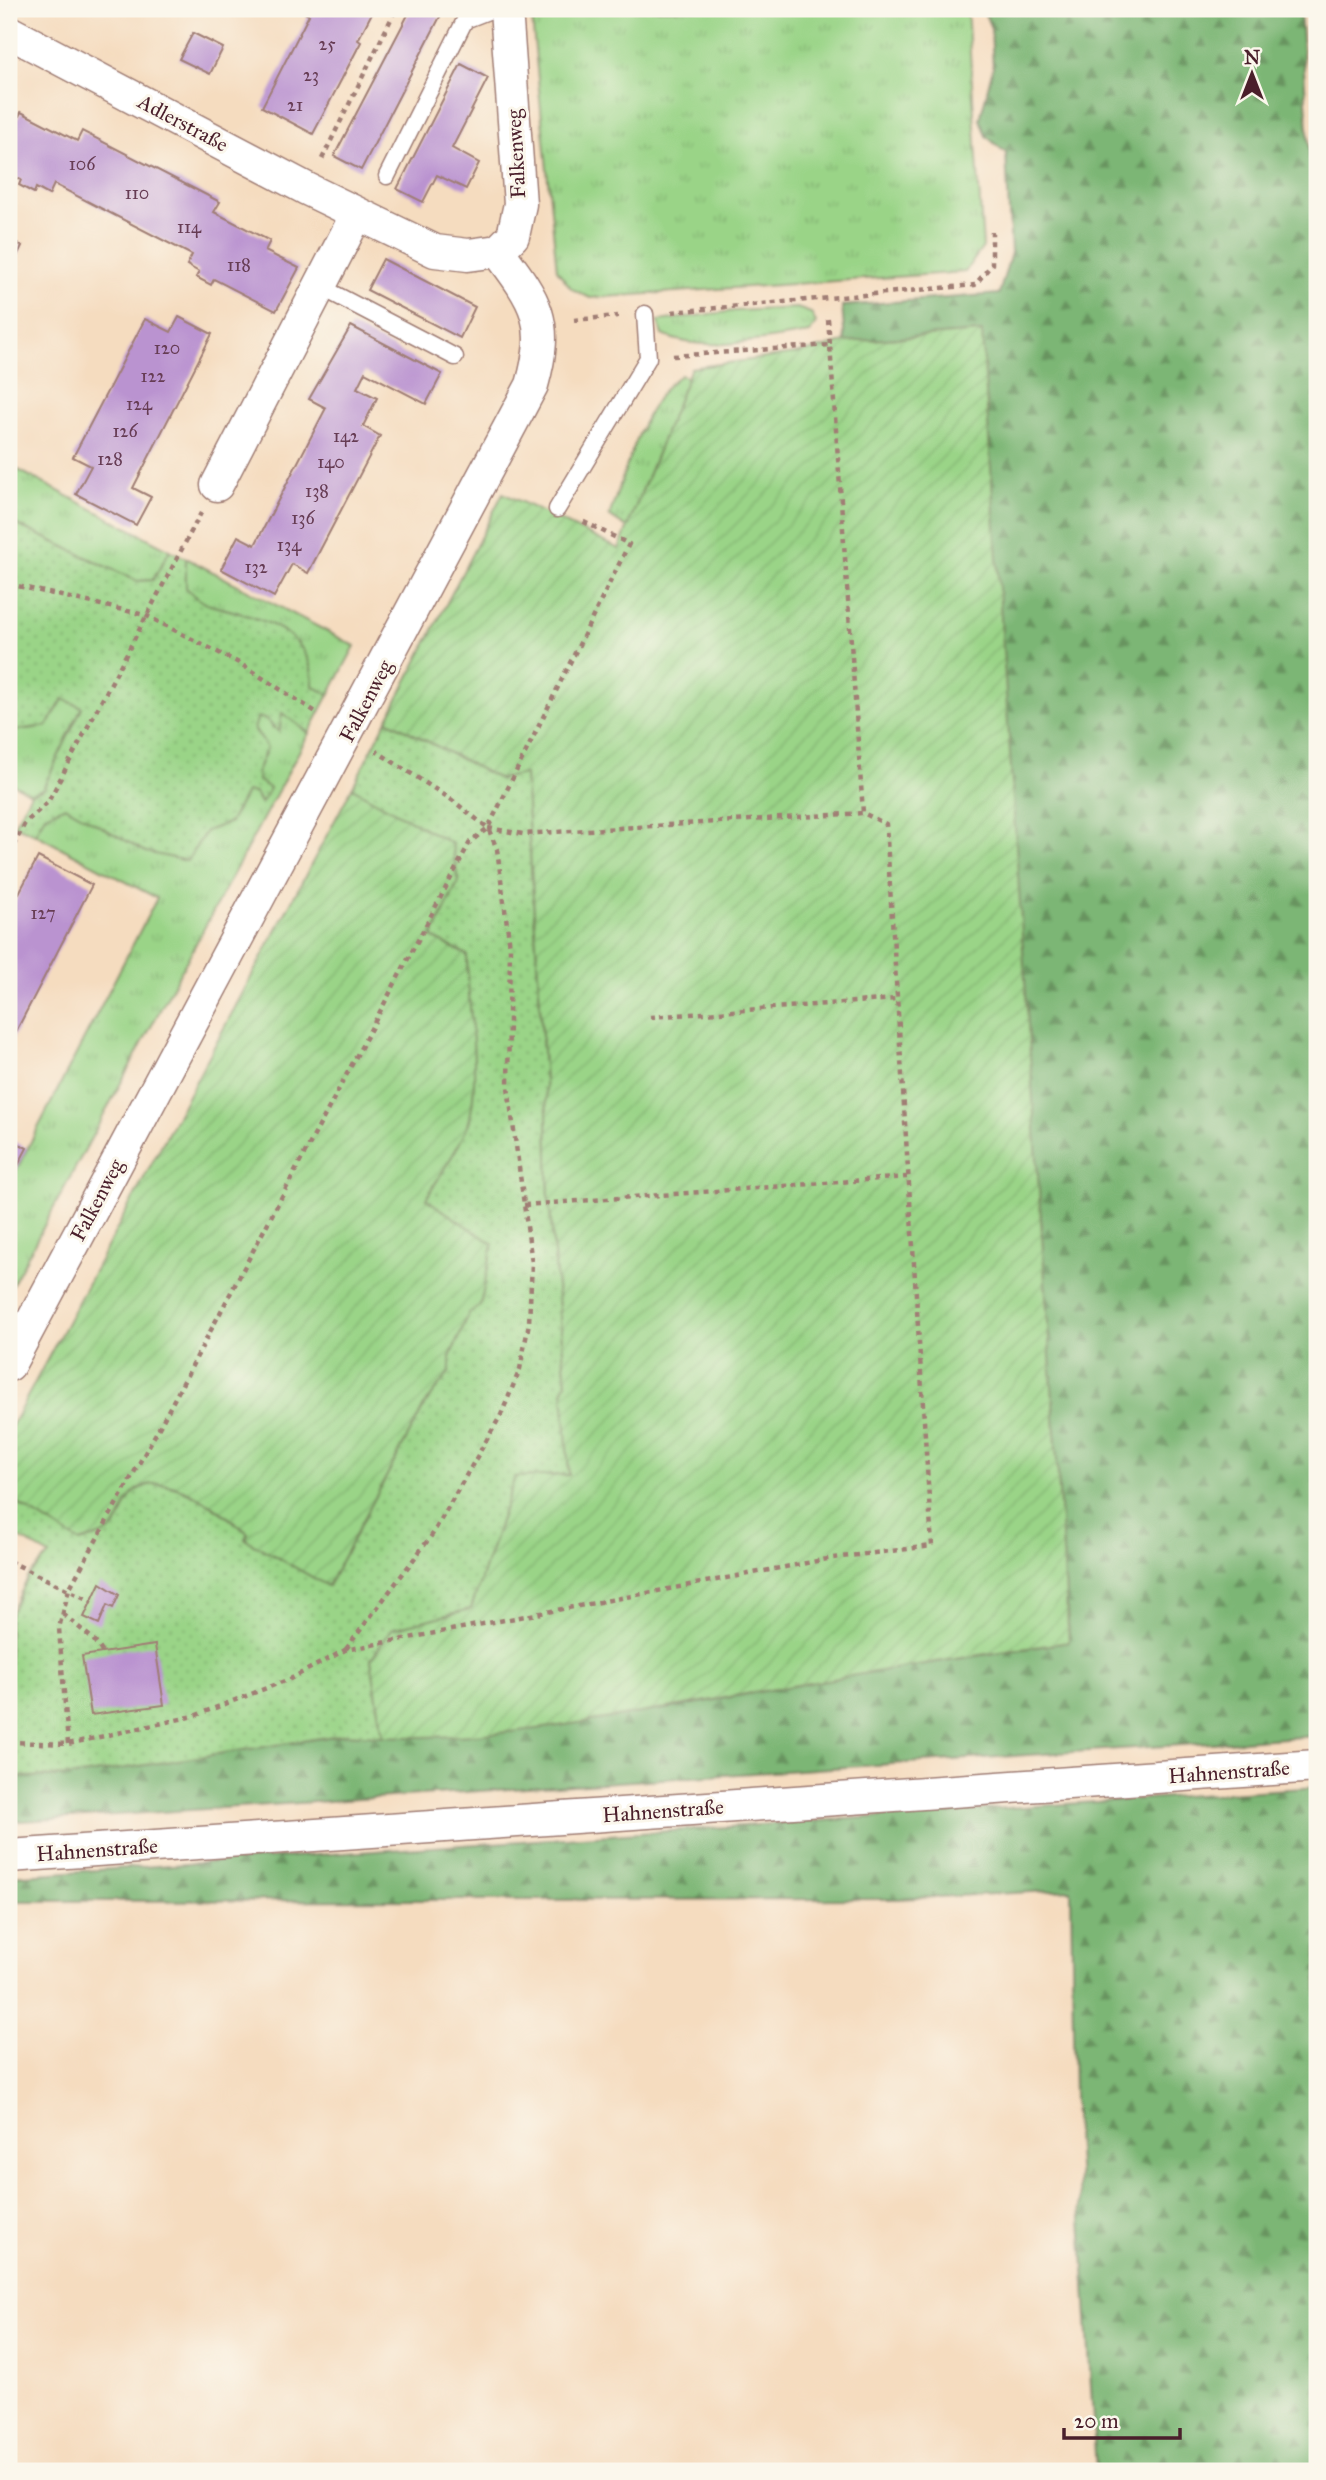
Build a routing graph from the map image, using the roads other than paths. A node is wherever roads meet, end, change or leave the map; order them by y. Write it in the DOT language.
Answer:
graph roads {
  1 [pos="493,9"];
  2 [pos="506,9"];
  3 [pos="9,32"];
  4 [pos="387,176"];
  5 [pos="357,214"];
  6 [pos="498,251"];
  7 [pos="321,287"];
  8 [pos="645,314"];
  9 [pos="455,357"];
  10 [pos="217,485"];
  11 [pos="557,509"];
  12 [pos="9,1365"];
  13 [pos="1317,1766"];
  14 [pos="9,1856"];
  1 -- 4 [label="lane"];
  2 -- 6 [label="street, Falkenweg"];
  3 -- 5 [label="street, Adlerstraße"];
  5 -- 6 [label="street, Adlerstraße"];
  5 -- 7 [label="street"];
  6 -- 12 [label="street, Falkenweg"];
  7 -- 9 [label="lane"];
  7 -- 10 [label="street"];
  8 -- 11 [label="lane"];
  13 -- 14 [label="street, Hahnenstraße"];
}
